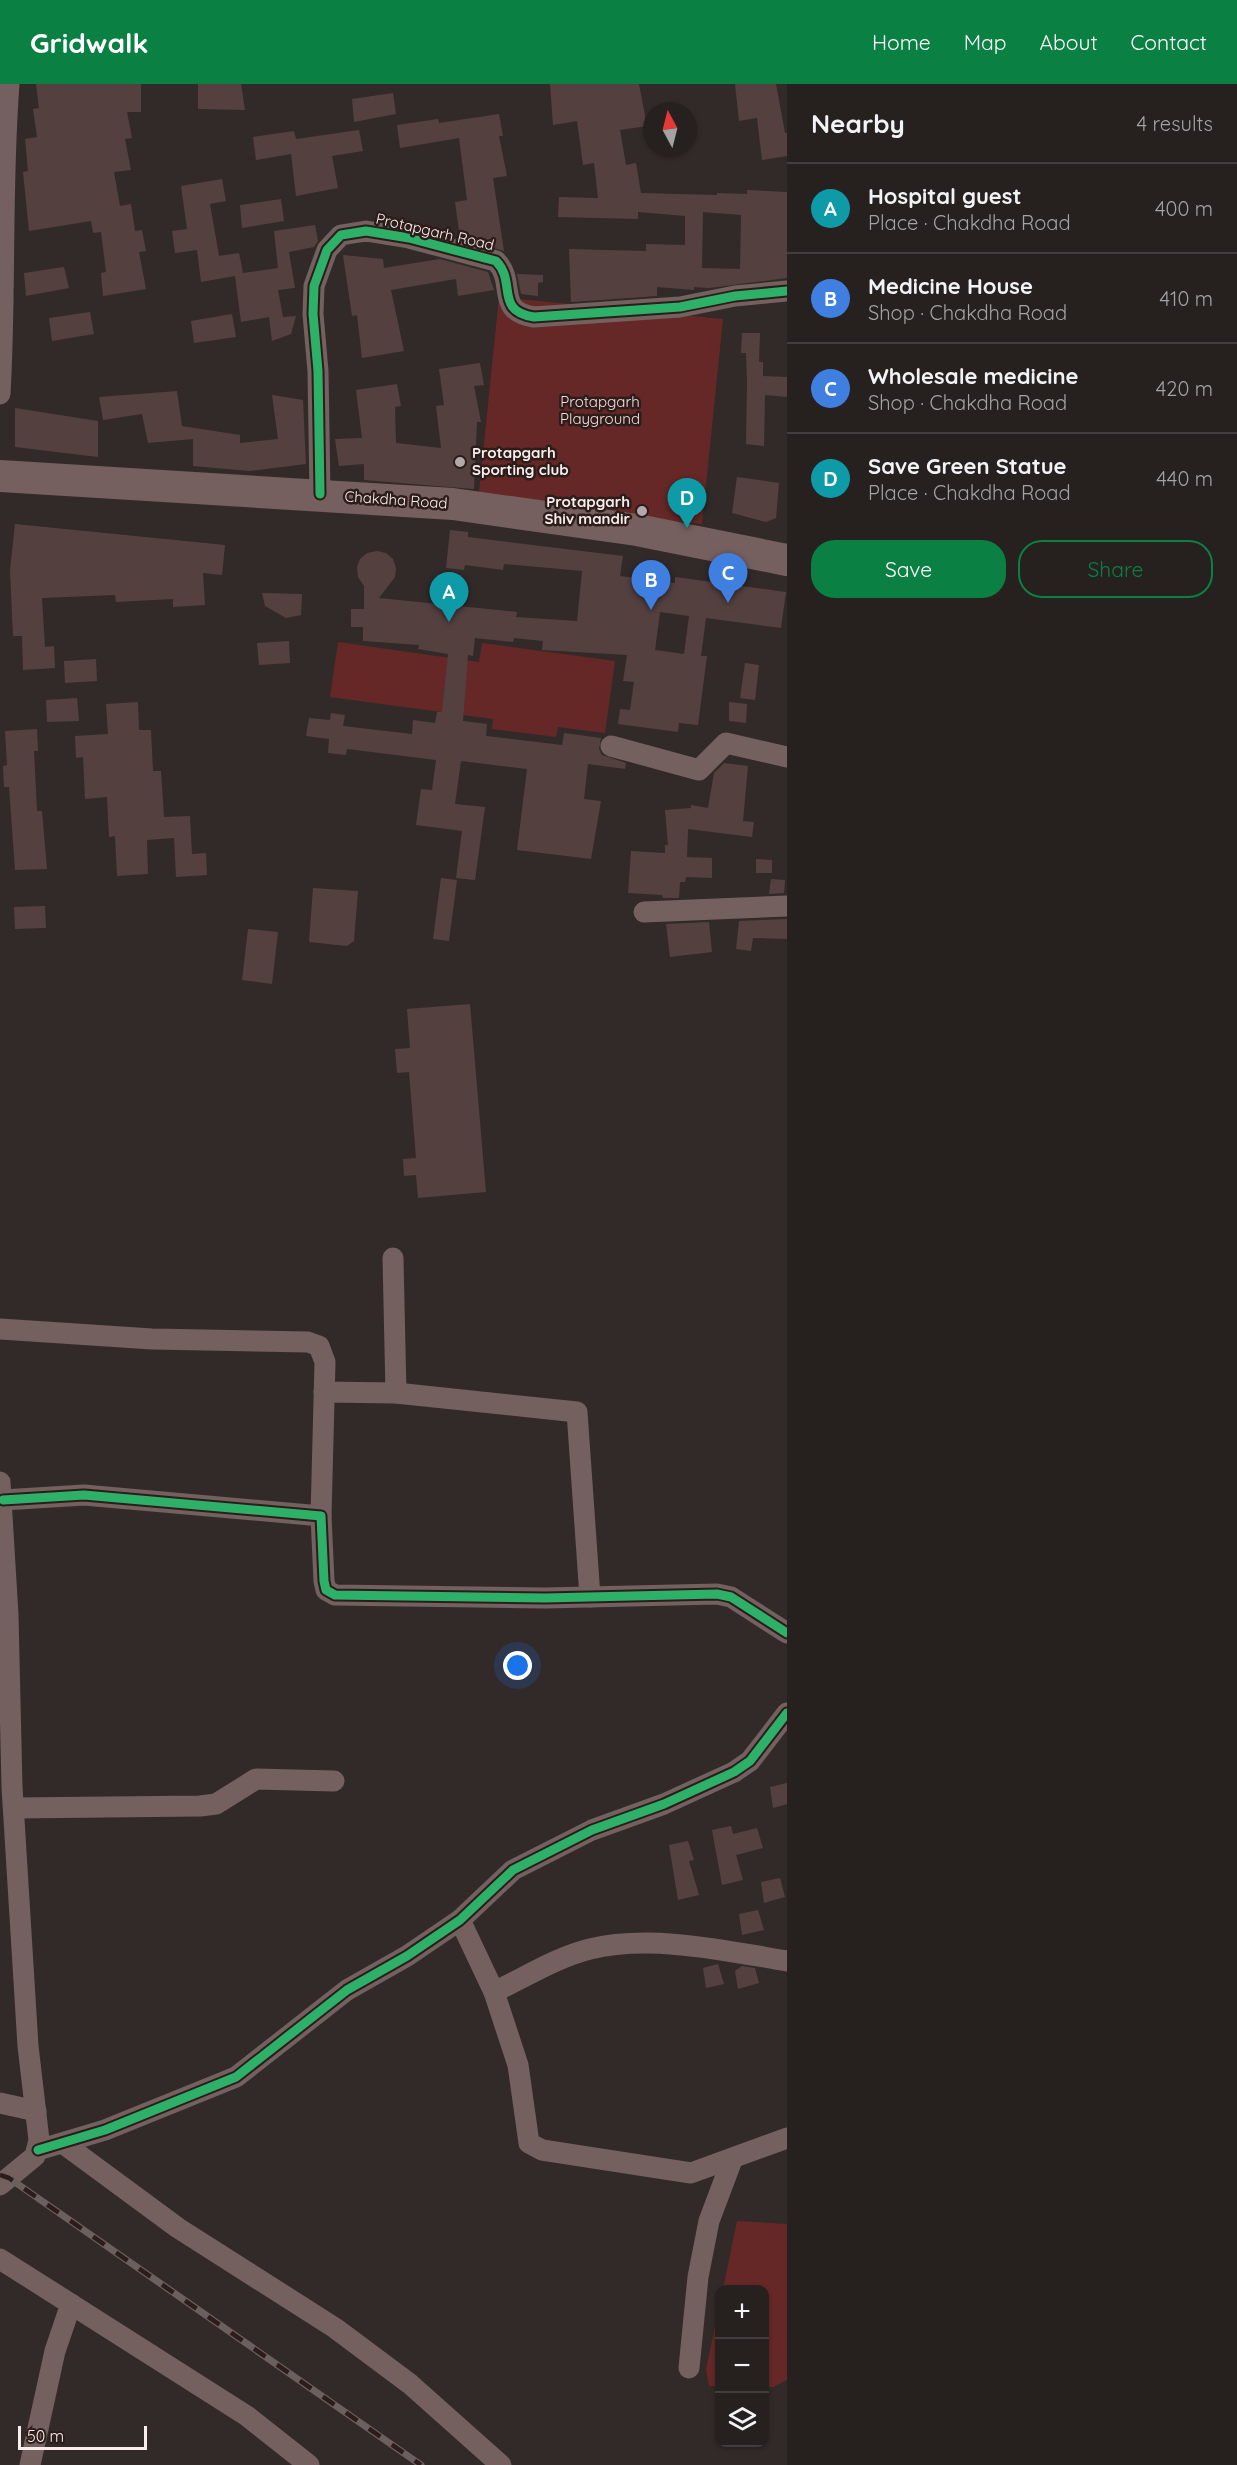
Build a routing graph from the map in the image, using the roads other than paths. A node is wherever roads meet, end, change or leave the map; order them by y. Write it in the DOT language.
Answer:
graph roads {
  1 [pos="9,84"];
  2 [pos="787,291"];
  3 [pos="0,394"];
  4 [pos="0,476"];
  5 [pos="320,495"];
  6 [pos="787,560"];
  7 [pos="611,746"];
  8 [pos="787,757"];
  9 [pos="787,906"];
  10 [pos="644,912"];
  11 [pos="393,1258"];
  12 [pos="0,1329"];
  13 [pos="324,1392"];
  14 [pos="396,1393"];
  15 [pos="1,1491"];
  16 [pos="321,1516"];
  17 [pos="590,1597"];
  18 [pos="787,1633"];
  19 [pos="787,1713"];
  20 [pos="6,1757"];
  21 [pos="334,1781"];
  22 [pos="14,1808"];
  23 [pos="460,1920"];
  24 [pos="787,1961"];
  25 [pos="494,1992"];
  26 [pos="0,2103"];
  27 [pos="36,2111"];
  28 [pos="787,2138"];
  29 [pos="64,2144"];
  30 [pos="38,2150"];
  31 [pos="732,2160"];
  32 [pos="0,2185"];
  33 [pos="0,2259"];
  34 [pos="71,2304"];
  35 [pos="689,2368"];
  36 [pos="30,2465"];
  37 [pos="309,2465"];
  38 [pos="501,2465"];
  1 -- 3 [label="street"];
  2 -- 5 [label="street, Protapgarh Road"];
  4 -- 5 [label="main road, Chakdha Road"];
  5 -- 6 [label="main road, Chakdha Road"];
  7 -- 8 [label="street"];
  9 -- 10 [label="street"];
  11 -- 14 [label="street"];
  12 -- 13 [label="street"];
  13 -- 14 [label="street"];
  13 -- 16 [label="street"];
  14 -- 17 [label="street"];
  15 -- 16 [label="street"];
  15 -- 20 [label="street"];
  16 -- 17 [label="street"];
  17 -- 18 [label="street"];
  19 -- 23 [label="street"];
  20 -- 22 [label="street"];
  21 -- 22 [label="street"];
  22 -- 27 [label="street"];
  23 -- 25 [label="street"];
  23 -- 29 [label="street"];
  24 -- 25 [label="street"];
  25 -- 31 [label="street"];
  26 -- 27 [label="street"];
  27 -- 30 [label="street"];
  28 -- 31 [label="street"];
  29 -- 30 [label="street"];
  29 -- 38 [label="street"];
  30 -- 32 [label="street"];
  31 -- 35 [label="street"];
  33 -- 34 [label="street"];
  34 -- 36 [label="street"];
  34 -- 37 [label="street"];
}
